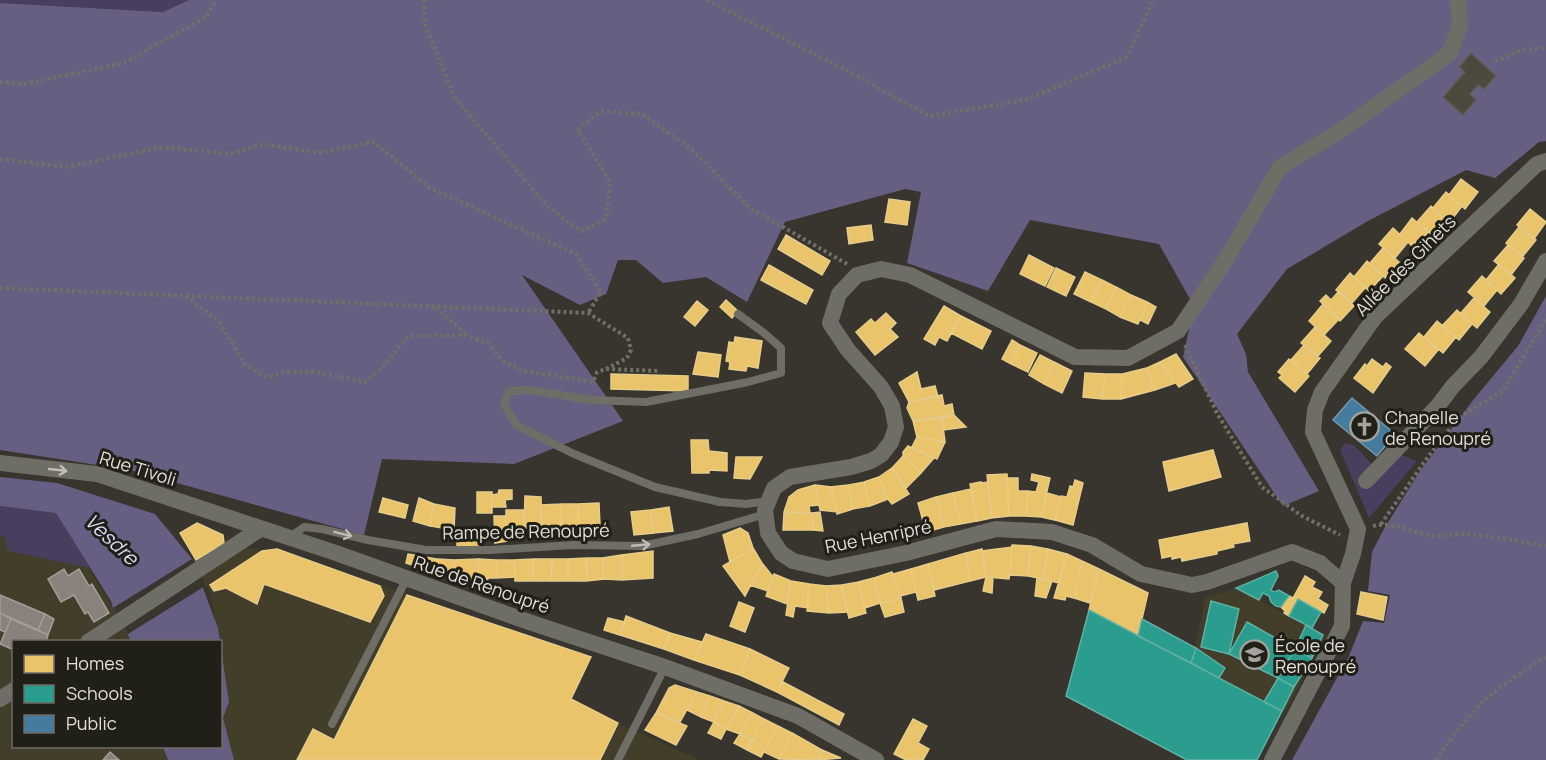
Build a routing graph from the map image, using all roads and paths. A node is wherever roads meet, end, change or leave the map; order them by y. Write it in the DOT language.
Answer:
graph roads {
  1 [pos="216,0"];
  2 [pos="424,0"];
  3 [pos="707,0"];
  4 [pos="1153,0"];
  5 [pos="1458,0"];
  6 [pos="1546,48"];
  7 [pos="1496,61"];
  8 [pos="0,82"];
  9 [pos="0,159"];
  10 [pos="1546,161"];
  11 [pos="1546,261"];
  12 [pos="863,273"];
  13 [pos="0,288"];
  14 [pos="185,296"];
  15 [pos="435,307"];
  16 [pos="588,313"];
  17 [pos="738,314"];
  18 [pos="1546,319"];
  19 [pos="467,335"];
  20 [pos="1190,354"];
  21 [pos="606,369"];
  22 [pos="660,371"];
  23 [pos="0,463"];
  24 [pos="1366,482"];
  25 [pos="767,508"];
  26 [pos="1381,524"];
  27 [pos="260,529"];
  28 [pos="1357,536"];
  29 [pos="289,538"];
  30 [pos="1546,546"];
  31 [pos="407,578"];
  32 [pos="1343,583"];
  33 [pos="91,640"];
  34 [pos="1546,657"];
  35 [pos="665,667"];
  36 [pos="332,724"];
  37 [pos="618,760"];
  38 [pos="876,760"];
  39 [pos="1272,760"];
  40 [pos="1436,760"];
  1 -- 8 [label="path"];
  2 -- 12 [label="path"];
  3 -- 4 [label="path"];
  5 -- 12 [label="street"];
  6 -- 7 [label="path"];
  9 -- 16 [label="path"];
  10 -- 28 [label="street, Allée des Gihets"];
  11 -- 24 [label="street"];
  12 -- 25 [label="street"];
  13 -- 14 [label="path"];
  14 -- 15 [label="path"];
  14 -- 19 [label="path"];
  15 -- 16 [label="path"];
  15 -- 19 [label="path"];
  16 -- 21 [label="path"];
  17 -- 25 [label="lane"];
  18 -- 26 [label="path"];
  19 -- 21 [label="path"];
  20 -- 28 [label="path"];
  21 -- 22 [label="path"];
  23 -- 27 [label="street, Rue Tivoli, one-way"];
  29 -- 25 [label="lane, Rampe de Renoupré, one-way"];
  25 -- 32 [label="street, Rue Henripré"];
  26 -- 28 [label="path"];
  26 -- 30 [label="path"];
  27 -- 29 [label="street, Rue de Renoupré"];
  27 -- 33 [label="street"];
  28 -- 32 [label="street"];
  29 -- 31 [label="street, Rue de Renoupré"];
  31 -- 35 [label="street, Rue de Renoupré"];
  31 -- 36 [label="lane"];
  32 -- 39 [label="street"];
  34 -- 40 [label="path"];
  35 -- 37 [label="lane"];
  35 -- 38 [label="street, Rue de Renoupré"];
}
